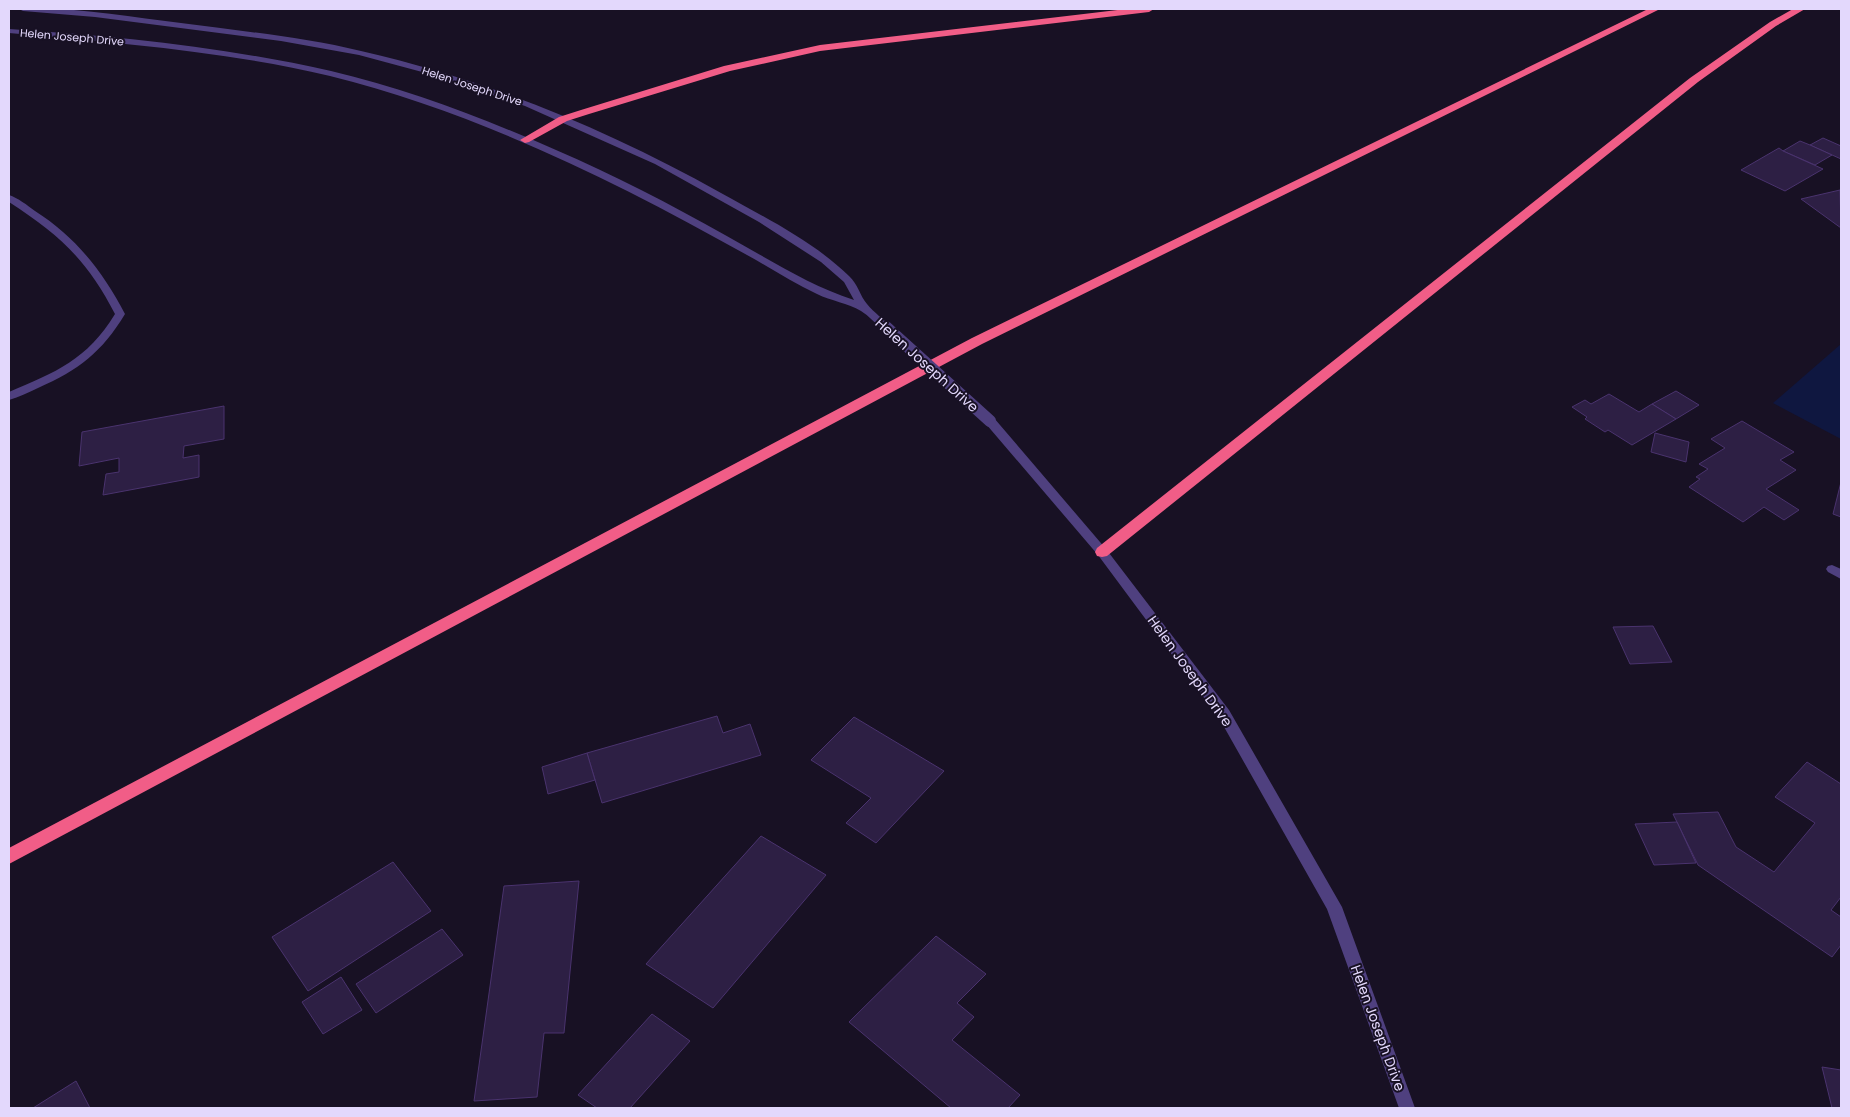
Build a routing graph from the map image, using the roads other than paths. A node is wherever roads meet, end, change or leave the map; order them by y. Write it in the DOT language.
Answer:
graph roads {
  1 [pos="23,9"];
  2 [pos="1149,9"];
  3 [pos="1656,9"];
  4 [pos="1800,9"];
  5 [pos="9,31"];
  6 [pos="563,119"];
  7 [pos="525,140"];
  8 [pos="9,198"];
  9 [pos="863,307"];
  10 [pos="9,396"];
  11 [pos="1102,552"];
  12 [pos="9,857"];
  13 [pos="1407,1108"];
  1 -- 6 [label="street, Helen Joseph Drive"];
  2 -- 6 [label="highway"];
  3 -- 12 [label="highway"];
  4 -- 11 [label="highway"];
  5 -- 7 [label="street, Helen Joseph Drive"];
  6 -- 7 [label="highway"];
  6 -- 9 [label="street, Helen Joseph Drive"];
  7 -- 9 [label="street, Helen Joseph Drive"];
  8 -- 10 [label="street"];
  9 -- 11 [label="street, Helen Joseph Drive, bridge"];
  11 -- 13 [label="street, Helen Joseph Drive"];
}
